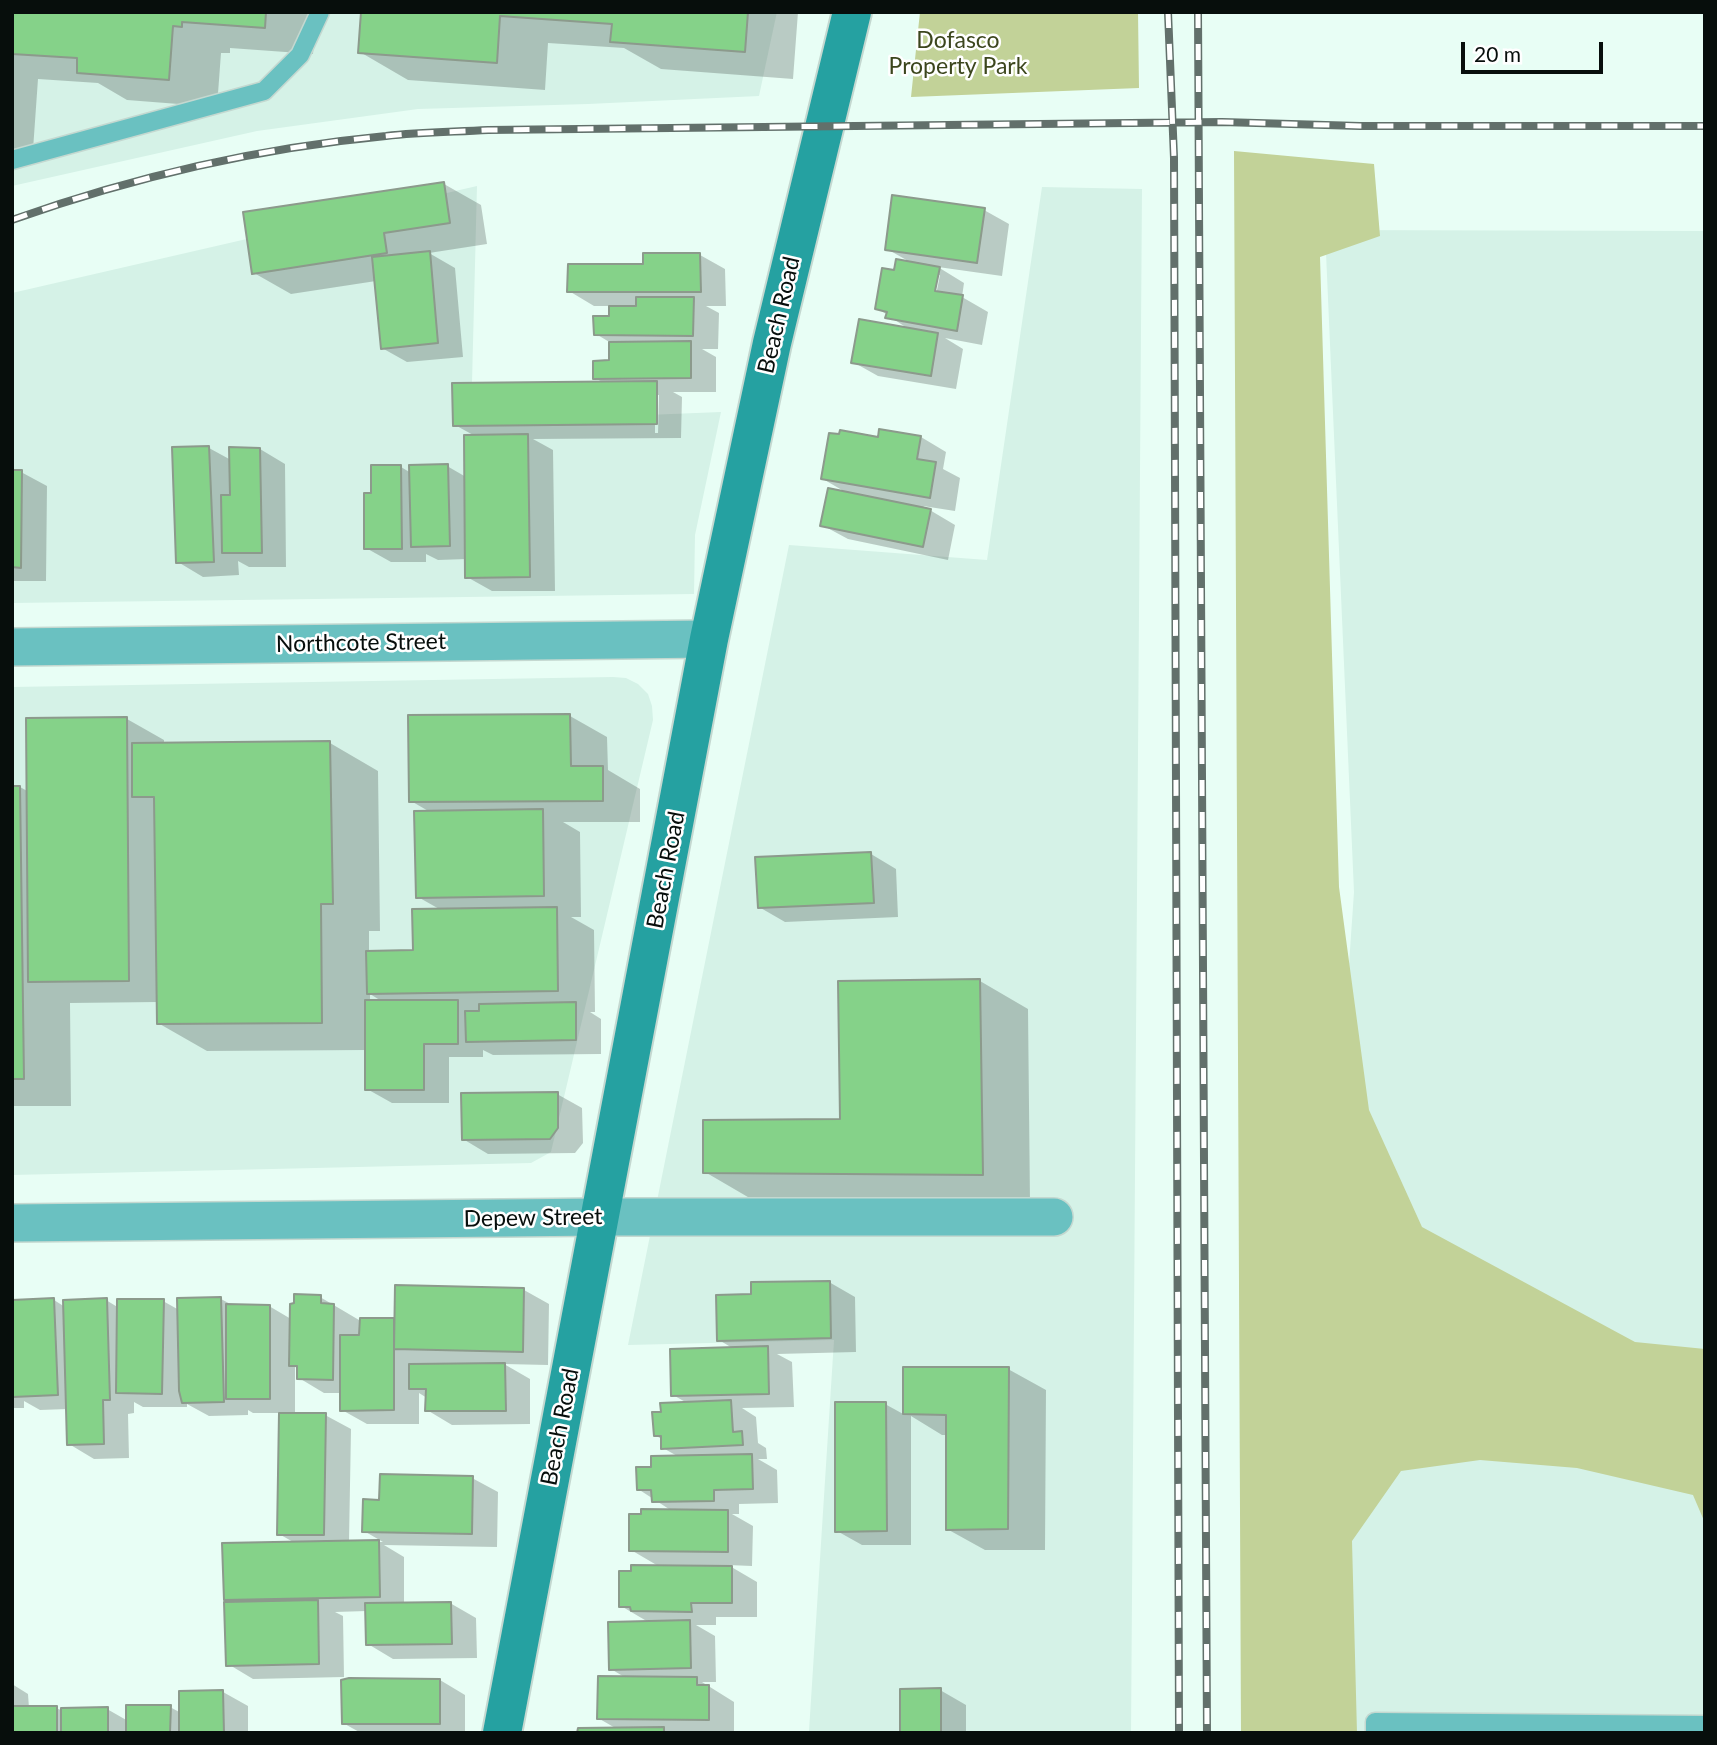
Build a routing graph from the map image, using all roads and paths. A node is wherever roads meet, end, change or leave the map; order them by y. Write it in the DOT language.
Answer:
graph roads {
  1 [pos="320,12"];
  2 [pos="852,12"];
  3 [pos="12,160"];
  4 [pos="709,639"];
  5 [pos="12,647"];
  6 [pos="601,1217"];
  7 [pos="1054,1217"];
  8 [pos="12,1223"];
  9 [pos="1705,1725"];
  10 [pos="502,1733"];
  11 [pos="1375,1733"];
  1 -- 3 [label="lane"];
  2 -- 4 [label="street, Beach Road"];
  4 -- 5 [label="street, Northcote Street"];
  4 -- 6 [label="street, Beach Road"];
  6 -- 7 [label="street, Depew Street"];
  6 -- 8 [label="street, Depew Street"];
  6 -- 10 [label="street, Beach Road"];
  9 -- 11 [label="lane"];
}
